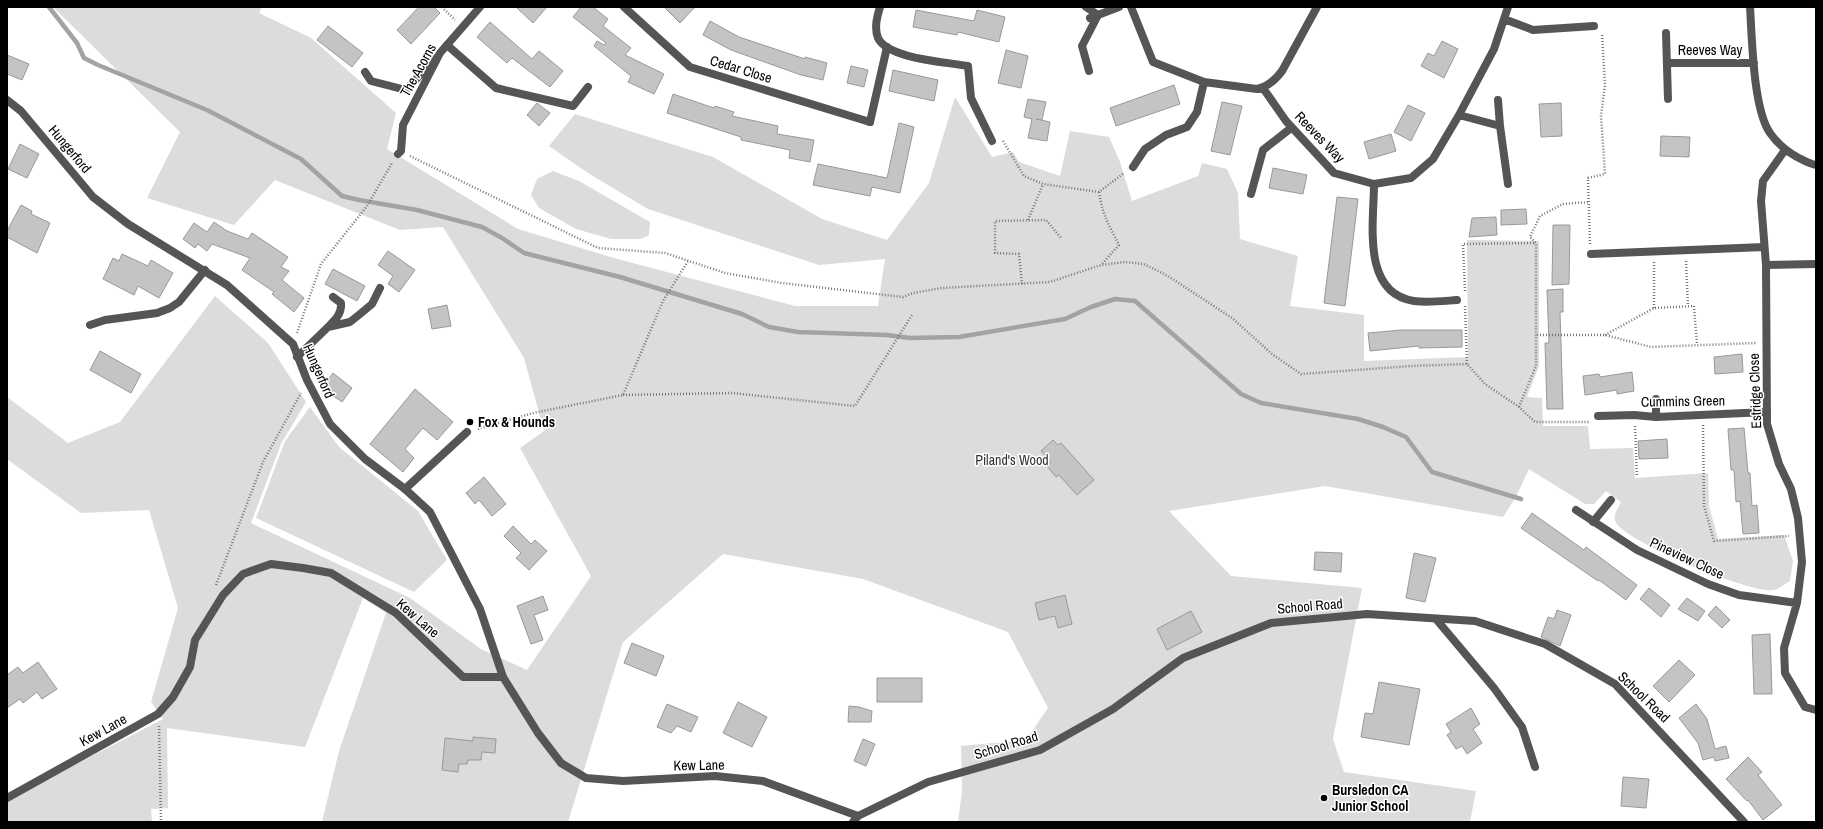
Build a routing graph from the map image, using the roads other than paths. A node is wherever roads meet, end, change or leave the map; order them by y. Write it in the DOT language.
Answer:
graph roads {
  1 [pos="480,7"];
  2 [pos="624,7"];
  3 [pos="880,7"];
  4 [pos="1086,7"];
  5 [pos="1119,7"];
  6 [pos="1131,7"];
  7 [pos="1317,7"];
  8 [pos="1508,7"];
  9 [pos="1750,7"];
  10 [pos="1098,15"];
  11 [pos="1090,18"];
  12 [pos="1504,18"];
  13 [pos="1594,26"];
  14 [pos="1666,33"];
  15 [pos="447,45"];
  16 [pos="887,48"];
  17 [pos="440,53"];
  18 [pos="1667,63"];
  19 [pos="1754,63"];
  20 [pos="1089,71"];
  21 [pos="365,72"];
  22 [pos="1204,82"];
  23 [pos="588,87"];
  24 [pos="1263,88"];
  25 [pos="1668,99"];
  26 [pos="7,100"];
  27 [pos="1498,100"];
  28 [pos="1459,115"];
  29 [pos="1500,126"];
  30 [pos="1291,128"];
  31 [pos="992,141"];
  32 [pos="1785,150"];
  33 [pos="399,153"];
  34 [pos="1816,165"];
  35 [pos="1133,166"];
  36 [pos="1374,184"];
  37 [pos="1508,184"];
  38 [pos="1251,194"];
  39 [pos="1764,247"];
  40 [pos="1591,254"];
  41 [pos="1816,264"];
  42 [pos="1766,265"];
  43 [pos="204,270"];
  44 [pos="380,288"];
  45 [pos="333,297"];
  46 [pos="1457,300"];
  47 [pos="90,325"];
  48 [pos="328,327"];
  49 [pos="297,358"];
  50 [pos="1656,400"];
  51 [pos="1767,412"];
  52 [pos="1598,416"];
  53 [pos="1656,417"];
  54 [pos="468,432"];
  55 [pos="405,489"];
  56 [pos="1611,500"];
  57 [pos="1576,510"];
  58 [pos="1593,522"];
  59 [pos="1797,603"];
  60 [pos="1436,619"];
  61 [pos="503,677"];
  62 [pos="1816,710"];
  63 [pos="1534,767"];
  64 [pos="7,798"];
  65 [pos="856,819"];
  66 [pos="1744,822"];
  1 -- 15 [label="street, The Acorns"];
  2 -- 16 [label="street, Cedar Close"];
  3 -- 16 [label="street"];
  4 -- 10 [label="street"];
  5 -- 10 [label="street"];
  6 -- 22 [label="street"];
  7 -- 24 [label="street"];
  8 -- 12 [label="street, Reeves Way"];
  9 -- 19 [label="street, Reeves Way"];
  10 -- 11 [label="street"];
  10 -- 20 [label="street"];
  12 -- 13 [label="street"];
  12 -- 28 [label="street, Reeves Way"];
  14 -- 18 [label="street, Reeves Way"];
  15 -- 17 [label="street, The Acorns"];
  15 -- 23 [label="street"];
  16 -- 31 [label="street"];
  17 -- 21 [label="street"];
  17 -- 33 [label="street, The Acorns"];
  18 -- 19 [label="street, Reeves Way"];
  18 -- 25 [label="street, Reeves Way"];
  19 -- 32 [label="street, Reeves Way"];
  22 -- 24 [label="street"];
  22 -- 35 [label="street"];
  24 -- 30 [label="street, Reeves Way"];
  26 -- 43 [label="street, Hungerford"];
  27 -- 29 [label="street"];
  28 -- 29 [label="street"];
  28 -- 36 [label="street, Reeves Way"];
  29 -- 37 [label="street"];
  30 -- 36 [label="street, Reeves Way"];
  30 -- 38 [label="street"];
  32 -- 34 [label="street, Reeves Way"];
  32 -- 39 [label="street, Estridge Close"];
  36 -- 46 [label="street"];
  39 -- 40 [label="street"];
  39 -- 42 [label="street, Estridge Close"];
  41 -- 42 [label="street"];
  42 -- 51 [label="street, Estridge Close"];
  43 -- 47 [label="street"];
  43 -- 49 [label="street, Hungerford"];
  44 -- 48 [label="street"];
  45 -- 48 [label="street"];
  48 -- 49 [label="street"];
  49 -- 55 [label="street, Hungerford"];
  50 -- 53 [label="street"];
  51 -- 53 [label="street, Cummins Green"];
  51 -- 59 [label="street, Estridge Close"];
  52 -- 53 [label="street, Cummins Green"];
  54 -- 55 [label="street"];
  55 -- 61 [label="street, Hungerford"];
  56 -- 58 [label="street"];
  57 -- 58 [label="street, Pineview Close"];
  58 -- 59 [label="street, Pineview Close"];
  59 -- 62 [label="street, Estridge Close"];
  60 -- 63 [label="street"];
  60 -- 65 [label="street, School Road"];
  60 -- 66 [label="street, School Road"];
  61 -- 64 [label="street, Kew Lane"];
  61 -- 65 [label="street, Kew Lane"];
}
